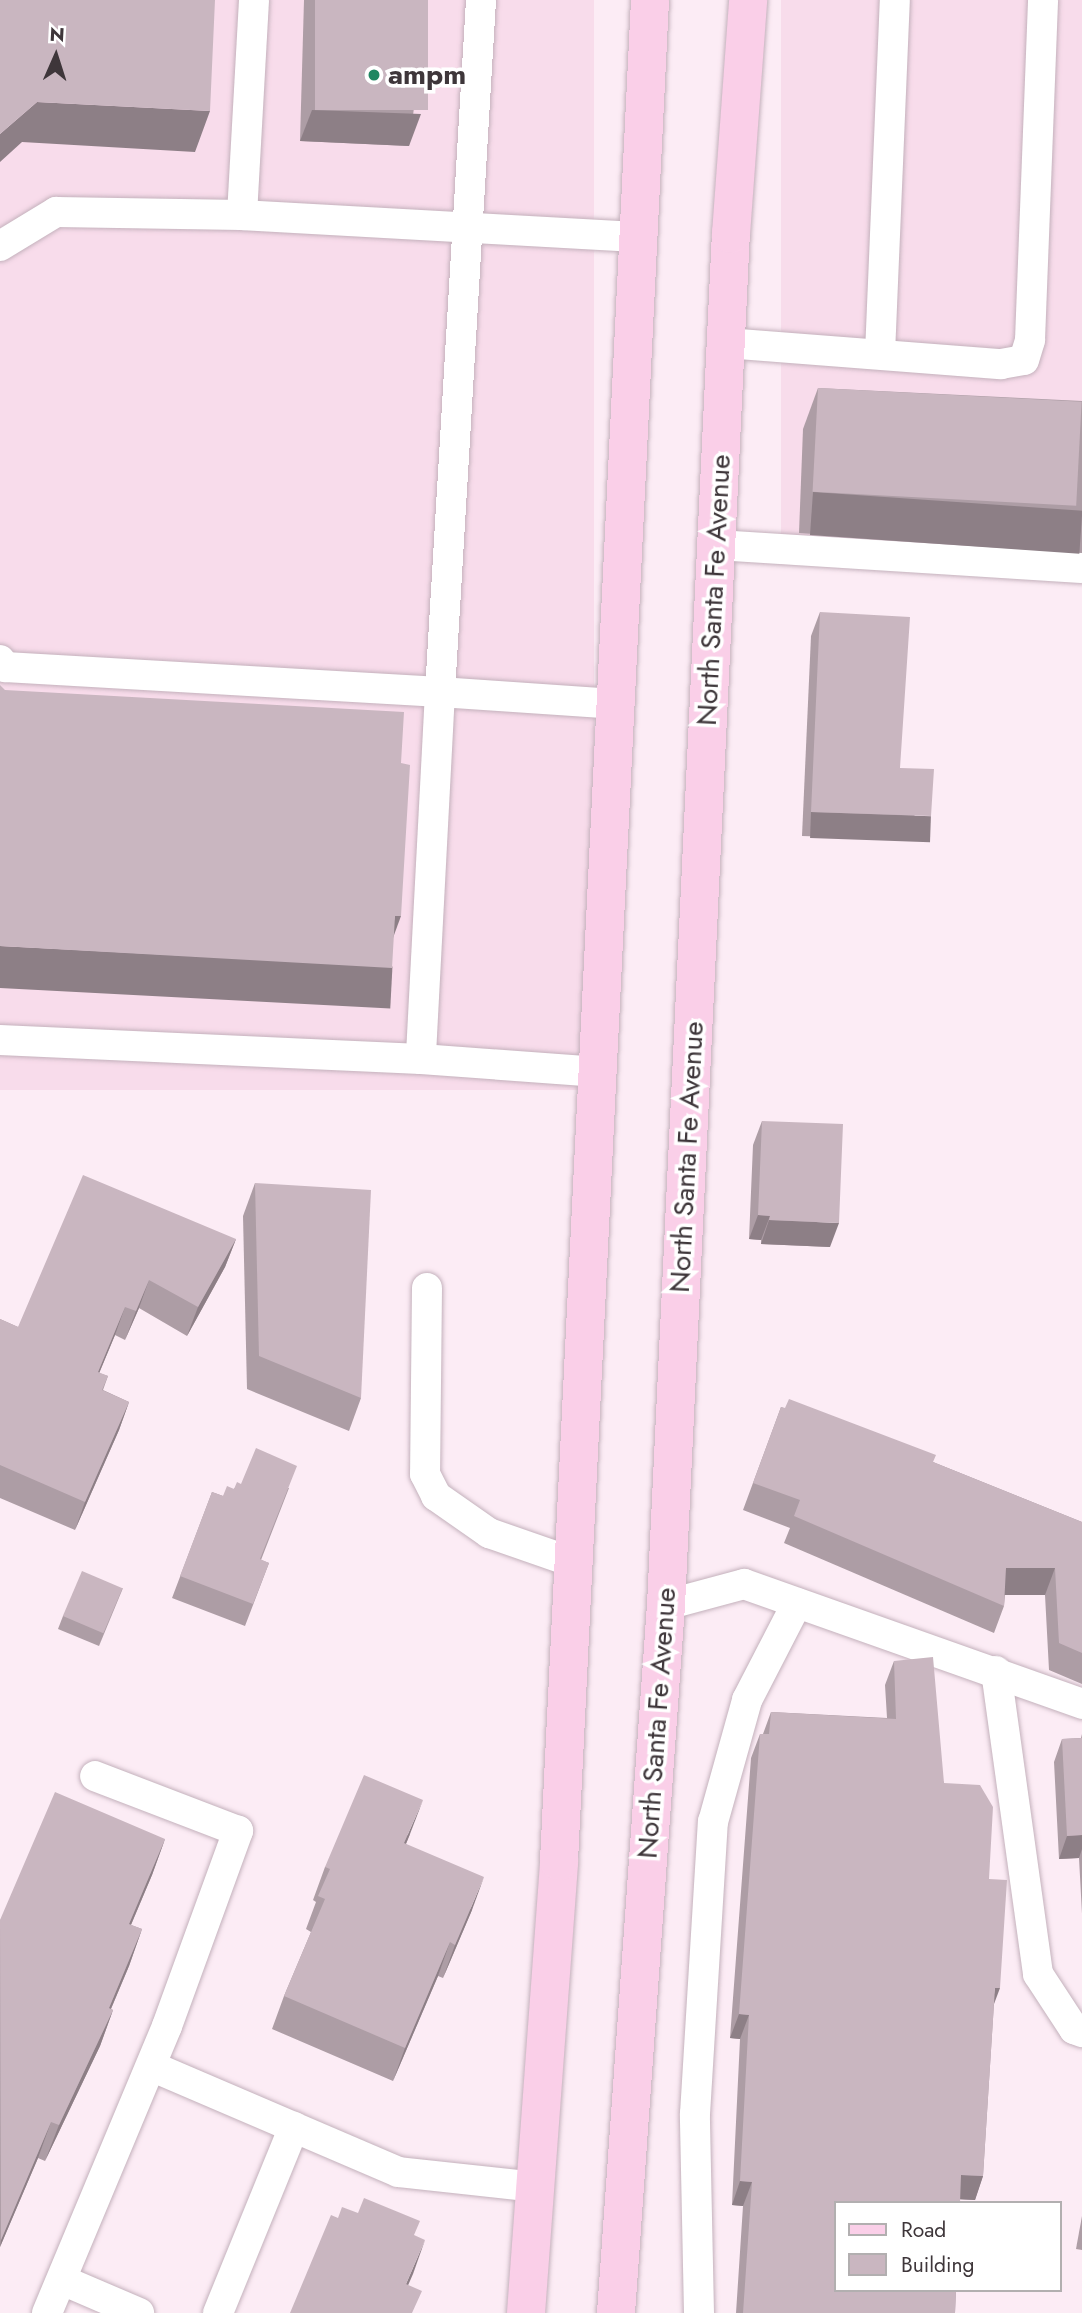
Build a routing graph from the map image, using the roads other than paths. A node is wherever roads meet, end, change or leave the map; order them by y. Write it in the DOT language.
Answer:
graph roads {
  1 [pos="254,0"];
  2 [pos="481,0"];
  3 [pos="650,0"];
  4 [pos="748,0"];
  5 [pos="895,0"];
  6 [pos="1043,0"];
  7 [pos="242,215"];
  8 [pos="467,228"];
  9 [pos="639,237"];
  10 [pos="0,246"];
  11 [pos="726,343"];
  12 [pos="880,354"];
  13 [pos="716,545"];
  14 [pos="1082,568"];
  15 [pos="0,660"];
  16 [pos="440,692"];
  17 [pos="618,704"];
  18 [pos="0,1040"];
  19 [pos="421,1059"];
  20 [pos="599,1072"];
  21 [pos="427,1288"];
  22 [pos="575,1563"];
  23 [pos="797,1603"];
  24 [pos="666,1605"];
  25 [pos="996,1671"];
  26 [pos="1082,1704"];
  27 [pos="95,1776"];
  28 [pos="1082,2032"];
  29 [pos="150,2066"];
  30 [pos="294,2127"];
  31 [pos="535,2187"];
  32 [pos="62,2280"];
  33 [pos="47,2313"];
  34 [pos="139,2313"];
  35 [pos="218,2313"];
  36 [pos="526,2313"];
  37 [pos="615,2313"];
  38 [pos="699,2313"];
  1 -- 7 [label="lane"];
  2 -- 8 [label="lane"];
  3 -- 9 [label="main road"];
  4 -- 11 [label="main road, North Santa Fe Avenue"];
  5 -- 12 [label="lane"];
  6 -- 12 [label="lane"];
  7 -- 8 [label="lane"];
  7 -- 10 [label="lane"];
  8 -- 9 [label="lane"];
  8 -- 16 [label="lane"];
  9 -- 17 [label="main road"];
  11 -- 12 [label="lane"];
  11 -- 13 [label="main road, North Santa Fe Avenue"];
  13 -- 14 [label="lane"];
  13 -- 24 [label="main road, North Santa Fe Avenue"];
  15 -- 16 [label="lane"];
  16 -- 17 [label="lane"];
  16 -- 19 [label="lane"];
  17 -- 20 [label="main road"];
  18 -- 19 [label="lane"];
  19 -- 20 [label="lane"];
  20 -- 22 [label="main road"];
  21 -- 22 [label="lane"];
  22 -- 31 [label="main road"];
  23 -- 24 [label="lane"];
  23 -- 25 [label="lane"];
  23 -- 38 [label="lane"];
  24 -- 37 [label="main road, North Santa Fe Avenue"];
  25 -- 26 [label="lane"];
  25 -- 28 [label="lane"];
  27 -- 29 [label="lane"];
  29 -- 30 [label="lane"];
  29 -- 32 [label="lane"];
  30 -- 31 [label="lane"];
  30 -- 35 [label="lane"];
  31 -- 36 [label="main road"];
  32 -- 33 [label="lane"];
  32 -- 34 [label="lane"];
}
